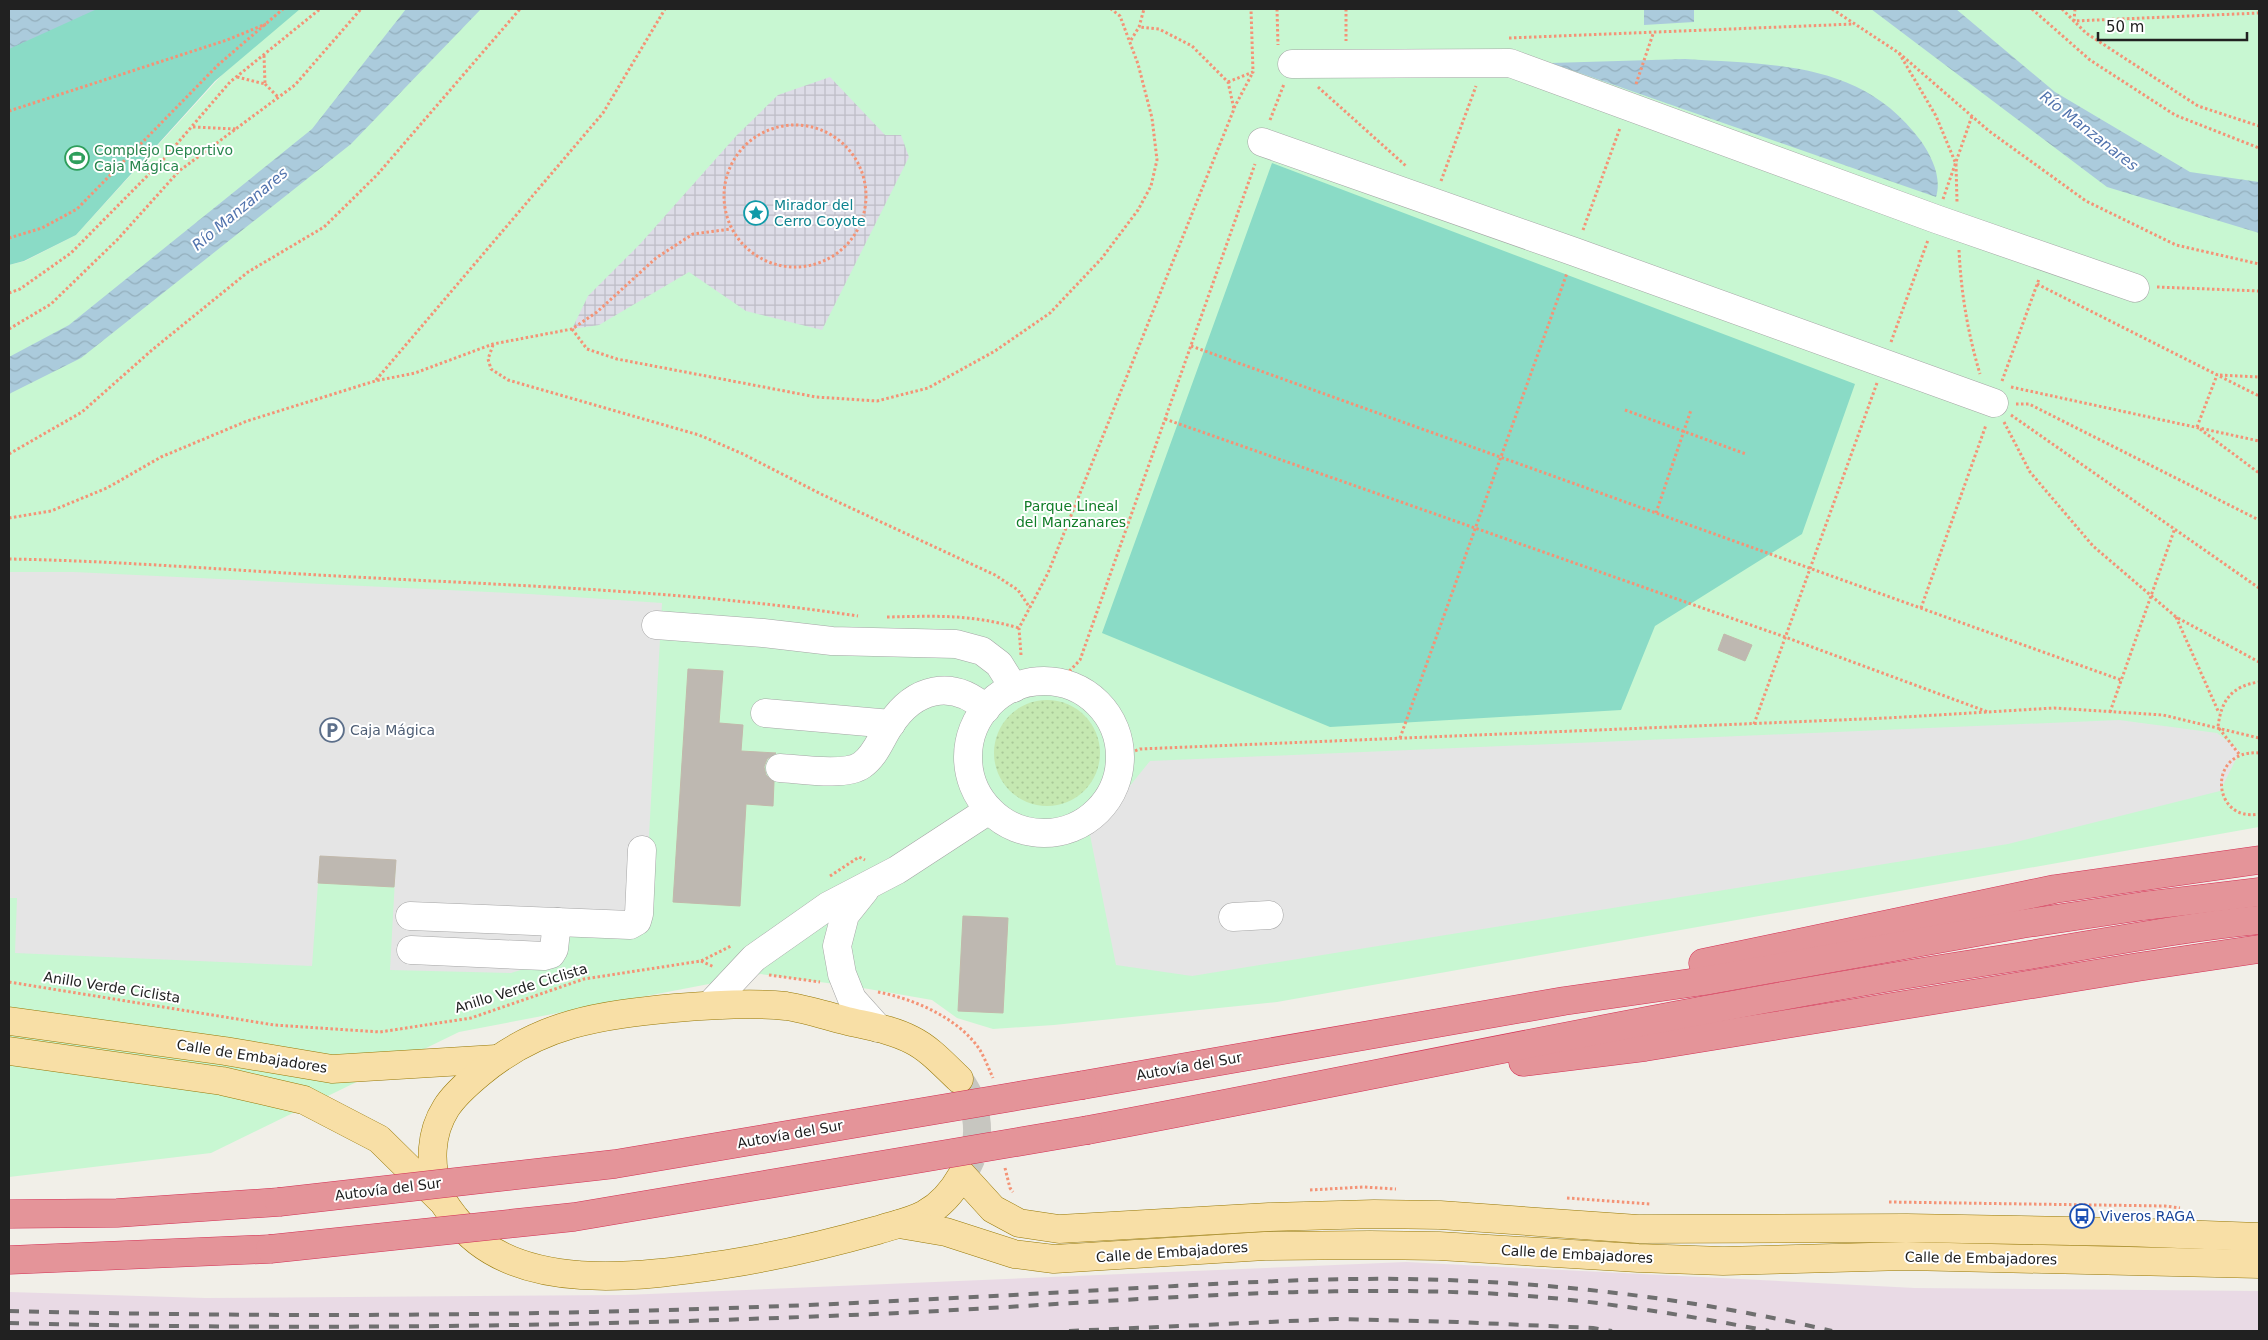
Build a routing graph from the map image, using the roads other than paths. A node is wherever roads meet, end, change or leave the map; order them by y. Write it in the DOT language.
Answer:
graph roads {
  1 [pos="1290,54"];
  2 [pos="1262,142"];
  3 [pos="2135,288"];
  4 [pos="1997,394"];
  5 [pos="656,625"];
  6 [pos="1018,686"];
  7 [pos="986,709"];
  8 [pos="765,713"];
  9 [pos="891,724"];
  10 [pos="780,768"];
  11 [pos="989,810"];
  12 [pos="1061,831"];
  13 [pos="1090,835"];
  14 [pos="642,850"];
  15 [pos="2259,860"];
  16 [pos="877,880"];
  17 [pos="2259,892"];
  18 [pos="1269,915"];
  19 [pos="410,916"];
  20 [pos="1233,917"];
  21 [pos="2259,920"];
  22 [pos="557,922"];
  23 [pos="411,950"];
  24 [pos="2253,951"];
  25 [pos="1564,1001"];
  26 [pos="710,1005"];
  27 [pos="9,1021"];
  28 [pos="878,1028"];
  29 [pos="9,1051"];
  30 [pos="496,1059"];
  31 [pos="959,1079"];
  32 [pos="1328,1085"];
  33 [pos="442,1201"];
  34 [pos="9,1214"];
  35 [pos="899,1224"];
  36 [pos="2259,1237"];
  37 [pos="2259,1245"];
  38 [pos="9,1260"];
  39 [pos="2181,1262"];
  40 [pos="2259,1264"];
  1 -- 3 [label="street"];
  2 -- 4 [label="street"];
  5 -- 6 [label="street"];
  6 -- 7 [label="street"];
  6 -- 12 [label="street"];
  7 -- 9 [label="street"];
  7 -- 11 [label="street"];
  8 -- 9 [label="street"];
  9 -- 10 [label="street"];
  11 -- 12 [label="street"];
  11 -- 16 [label="street"];
  12 -- 13 [label="street"];
  14 -- 22 [label="street"];
  15 -- 25 [label="highway"];
  16 -- 26 [label="street"];
  16 -- 28 [label="street"];
  17 -- 25 [label="highway"];
  18 -- 20 [label="street"];
  19 -- 22 [label="street"];
  21 -- 32 [label="highway"];
  22 -- 23 [label="street"];
  24 -- 32 [label="highway"];
  25 -- 34 [label="highway, Autovía del Sur, bridge"];
  26 -- 28 [label="main road"];
  26 -- 30 [label="main road"];
  27 -- 30 [label="main road, Calle de Embajadores"];
  28 -- 31 [label="main road"];
  29 -- 33 [label="main road, Calle de Embajadores"];
  30 -- 33 [label="main road"];
  32 -- 38 [label="highway, bridge"];
  33 -- 35 [label="main road"];
  35 -- 36 [label="main road, Calle de Embajadores"];
  35 -- 39 [label="main road, Calle de Embajadores"];
  37 -- 39 [label="main road"];
  39 -- 40 [label="main road, Calle de Embajadores"];
}
